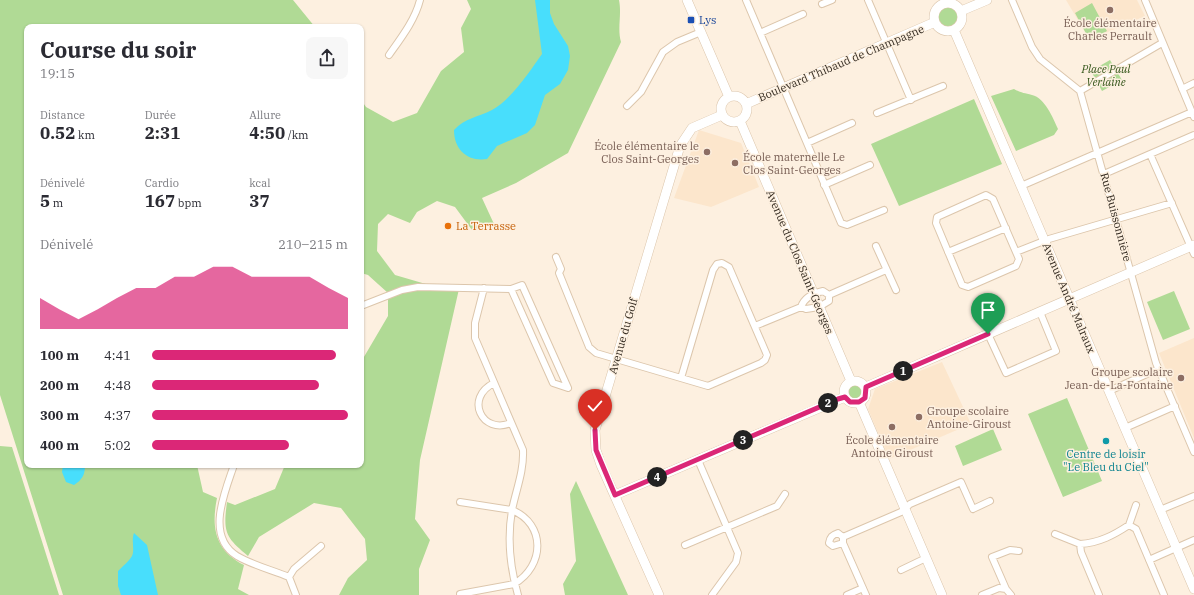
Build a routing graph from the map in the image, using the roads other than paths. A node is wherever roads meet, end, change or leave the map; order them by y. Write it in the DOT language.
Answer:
graph roads {
  1 [pos="420,0"];
  2 [pos="688,0"];
  3 [pos="746,0"];
  4 [pos="832,0"];
  5 [pos="868,0"];
  6 [pos="987,0"];
  7 [pos="1012,0"];
  8 [pos="1145,0"];
  9 [pos="941,2"];
  10 [pos="822,4"];
  11 [pos="961,11"];
  12 [pos="803,14"];
  13 [pos="935,22"];
  14 [pos="954,30"];
  15 [pos="702,32"];
  16 [pos="760,33"];
  17 [pos="886,43"];
  18 [pos="1162,43"];
  19 [pos="389,55"];
  20 [pos="1194,83"];
  21 [pos="943,86"];
  22 [pos="783,88"];
  23 [pos="1182,89"];
  24 [pos="1080,91"];
  25 [pos="729,97"];
  26 [pos="911,100"];
  27 [pos="746,104"];
  28 [pos="627,106"];
  29 [pos="877,113"];
  30 [pos="722,114"];
  31 [pos="1193,115"];
  32 [pos="740,121"];
  33 [pos="852,123"];
  34 [pos="1194,135"];
  35 [pos="807,143"];
  36 [pos="1098,152"];
  37 [pos="1150,154"];
  38 [pos="870,165"];
  39 [pos="1104,174"];
  40 [pos="824,184"];
  41 [pos="1021,186"];
  42 [pos="1172,203"];
  43 [pos="884,210"];
  44 [pos="1116,220"];
  45 [pos="1006,228"];
  46 [pos="1044,241"];
  47 [pos="876,246"];
  48 [pos="1193,249"];
  49 [pos="948,252"];
  50 [pos="1016,252"];
  51 [pos="556,257"];
  52 [pos="886,270"];
  53 [pos="1131,274"];
  54 [pos="484,288"];
  55 [pos="511,289"];
  56 [pos="896,290"];
  57 [pos="814,294"];
  58 [pos="829,295"];
  59 [pos="1069,299"];
  60 [pos="364,305"];
  61 [pos="801,307"];
  62 [pos="819,307"];
  63 [pos="1040,312"];
  64 [pos="755,326"];
  65 [pos="988,334"];
  66 [pos="616,358"];
  67 [pos="1158,369"];
  68 [pos="681,378"];
  69 [pos="851,381"];
  70 [pos="494,383"];
  71 [pos="866,387"];
  72 [pos="1109,391"];
  73 [pos="845,397"];
  74 [pos="859,402"];
  75 [pos="1175,406"];
  76 [pos="512,423"];
  77 [pos="1125,428"];
  78 [pos="1194,452"];
  79 [pos="698,460"];
  80 [pos="233,468"];
  81 [pos="785,494"];
  82 [pos="615,495"];
  83 [pos="1194,496"];
  84 [pos="990,501"];
  85 [pos="460,502"];
  86 [pos="1136,504"];
  87 [pos="905,509"];
  88 [pos="512,510"];
  89 [pos="1160,510"];
  90 [pos="1129,525"];
  91 [pos="728,527"];
  92 [pos="1055,534"];
  93 [pos="1194,540"];
  94 [pos="1080,544"];
  95 [pos="685,545"];
  96 [pos="321,546"];
  97 [pos="1176,548"];
  98 [pos="1019,551"];
  99 [pos="926,558"];
  100 [pos="1149,560"];
  101 [pos="901,570"];
  102 [pos="288,577"];
  103 [pos="514,584"];
  104 [pos="863,588"];
  105 [pos="1006,589"];
  106 [pos="1194,589"];
  107 [pos="460,594"];
  108 [pos="296,595"];
  109 [pos="518,595"];
  110 [pos="659,595"];
  111 [pos="712,595"];
  112 [pos="847,595"];
  113 [pos="866,595"];
  114 [pos="942,595"];
  115 [pos="982,595"];
  116 [pos="1011,595"];
  117 [pos="1099,595"];
  118 [pos="1164,595"];
  1 -- 19 [label="street"];
  2 -- 15 [label="street"];
  3 -- 16 [label="street"];
  4 -- 10 [label="street"];
  5 -- 17 [label="street"];
  6 -- 11 [label="street"];
  7 -- 24 [label="street"];
  8 -- 18 [label="street"];
  9 -- 11 [label="street"];
  9 -- 13 [label="street"];
  11 -- 14 [label="street"];
  12 -- 16 [label="street"];
  13 -- 14 [label="street"];
  13 -- 17 [label="street, Boulevard Thibaud de Champagne"];
  14 -- 41 [label="street, Avenue André Malraux"];
  15 -- 25 [label="street"];
  15 -- 28 [label="street"];
  16 -- 22 [label="street"];
  17 -- 22 [label="street, Boulevard Thibaud de Champagne"];
  17 -- 26 [label="street"];
  18 -- 23 [label="street"];
  18 -- 24 [label="street"];
  20 -- 23 [label="street"];
  21 -- 26 [label="street"];
  22 -- 27 [label="street, Boulevard Thibaud de Champagne"];
  22 -- 35 [label="street"];
  23 -- 31 [label="street"];
  24 -- 36 [label="street, Rue Buissonnière"];
  25 -- 27 [label="street"];
  25 -- 30 [label="street"];
  26 -- 29 [label="street"];
  27 -- 32 [label="street"];
  30 -- 32 [label="street"];
  30 -- 66 [label="street, Avenue du Golf"];
  31 -- 36 [label="street"];
  32 -- 57 [label="street, Avenue du Clos Saint-Georges"];
  33 -- 35 [label="street"];
  34 -- 37 [label="street"];
  35 -- 40 [label="street"];
  36 -- 39 [label="street, Rue Buissonnière"];
  36 -- 41 [label="street"];
  37 -- 39 [label="street"];
  37 -- 42 [label="street"];
  38 -- 40 [label="street"];
  39 -- 44 [label="street, Rue Buissonnière"];
  40 -- 43 [label="street"];
  41 -- 46 [label="street, Avenue André Malraux"];
  42 -- 44 [label="street"];
  42 -- 48 [label="street"];
  44 -- 46 [label="street"];
  44 -- 53 [label="street, Rue Buissonnière"];
  45 -- 49 [label="street"];
  45 -- 49 [label="street"];
  45 -- 50 [label="street"];
  46 -- 50 [label="street"];
  46 -- 59 [label="street, Avenue André Malraux"];
  47 -- 52 [label="street"];
  48 -- 53 [label="street"];
  49 -- 50 [label="street"];
  51 -- 66 [label="street"];
  52 -- 56 [label="street"];
  52 -- 58 [label="street"];
  53 -- 59 [label="street"];
  53 -- 67 [label="street, Rue Buissonnière"];
  54 -- 55 [label="street"];
  54 -- 60 [label="street"];
  54 -- 70 [label="street"];
  55 -- 55 [label="street"];
  57 -- 58 [label="street"];
  57 -- 61 [label="street"];
  57 -- 62 [label="street, Avenue du Clos Saint-Georges"];
  58 -- 62 [label="street"];
  59 -- 63 [label="street"];
  59 -- 72 [label="street, Avenue André Malraux"];
  61 -- 62 [label="street"];
  61 -- 64 [label="street"];
  62 -- 69 [label="street, Avenue du Clos Saint-Georges"];
  63 -- 65 [label="street"];
  63 -- 65 [label="street"];
  64 -- 68 [label="street"];
  64 -- 68 [label="street"];
  65 -- 71 [label="street"];
  66 -- 68 [label="street"];
  66 -- 82 [label="street, Avenue du Golf"];
  67 -- 72 [label="street"];
  67 -- 75 [label="street, Rue Buissonnière"];
  69 -- 71 [label="street"];
  69 -- 73 [label="street"];
  70 -- 76 [label="street"];
  70 -- 76 [label="street"];
  71 -- 74 [label="street"];
  72 -- 77 [label="street, Avenue André Malraux"];
  73 -- 74 [label="street"];
  73 -- 79 [label="street"];
  74 -- 87 [label="street"];
  75 -- 77 [label="street"];
  75 -- 78 [label="street, Rue Buissonnière"];
  76 -- 88 [label="street"];
  77 -- 89 [label="street, Avenue André Malraux"];
  79 -- 82 [label="street"];
  79 -- 91 [label="street"];
  80 -- 102 [label="street"];
  81 -- 91 [label="street"];
  82 -- 110 [label="street, Avenue du Golf"];
  83 -- 89 [label="street"];
  84 -- 87 [label="street"];
  85 -- 88 [label="street"];
  86 -- 90 [label="street"];
  87 -- 99 [label="street"];
  87 -- 104 [label="street"];
  88 -- 103 [label="street"];
  88 -- 103 [label="street"];
  89 -- 97 [label="street, Avenue André Malraux"];
  90 -- 94 [label="street"];
  90 -- 100 [label="street"];
  91 -- 95 [label="street"];
  91 -- 111 [label="street"];
  92 -- 94 [label="street"];
  93 -- 97 [label="street"];
  94 -- 117 [label="street"];
  96 -- 102 [label="street"];
  97 -- 100 [label="street"];
  97 -- 106 [label="street, Avenue André Malraux"];
  98 -- 105 [label="street"];
  99 -- 101 [label="street"];
  99 -- 114 [label="street"];
  100 -- 118 [label="street"];
  102 -- 108 [label="street"];
  103 -- 107 [label="street"];
  103 -- 109 [label="street"];
  104 -- 112 [label="street"];
  104 -- 113 [label="street"];
  105 -- 115 [label="street"];
  105 -- 116 [label="street"];
}
